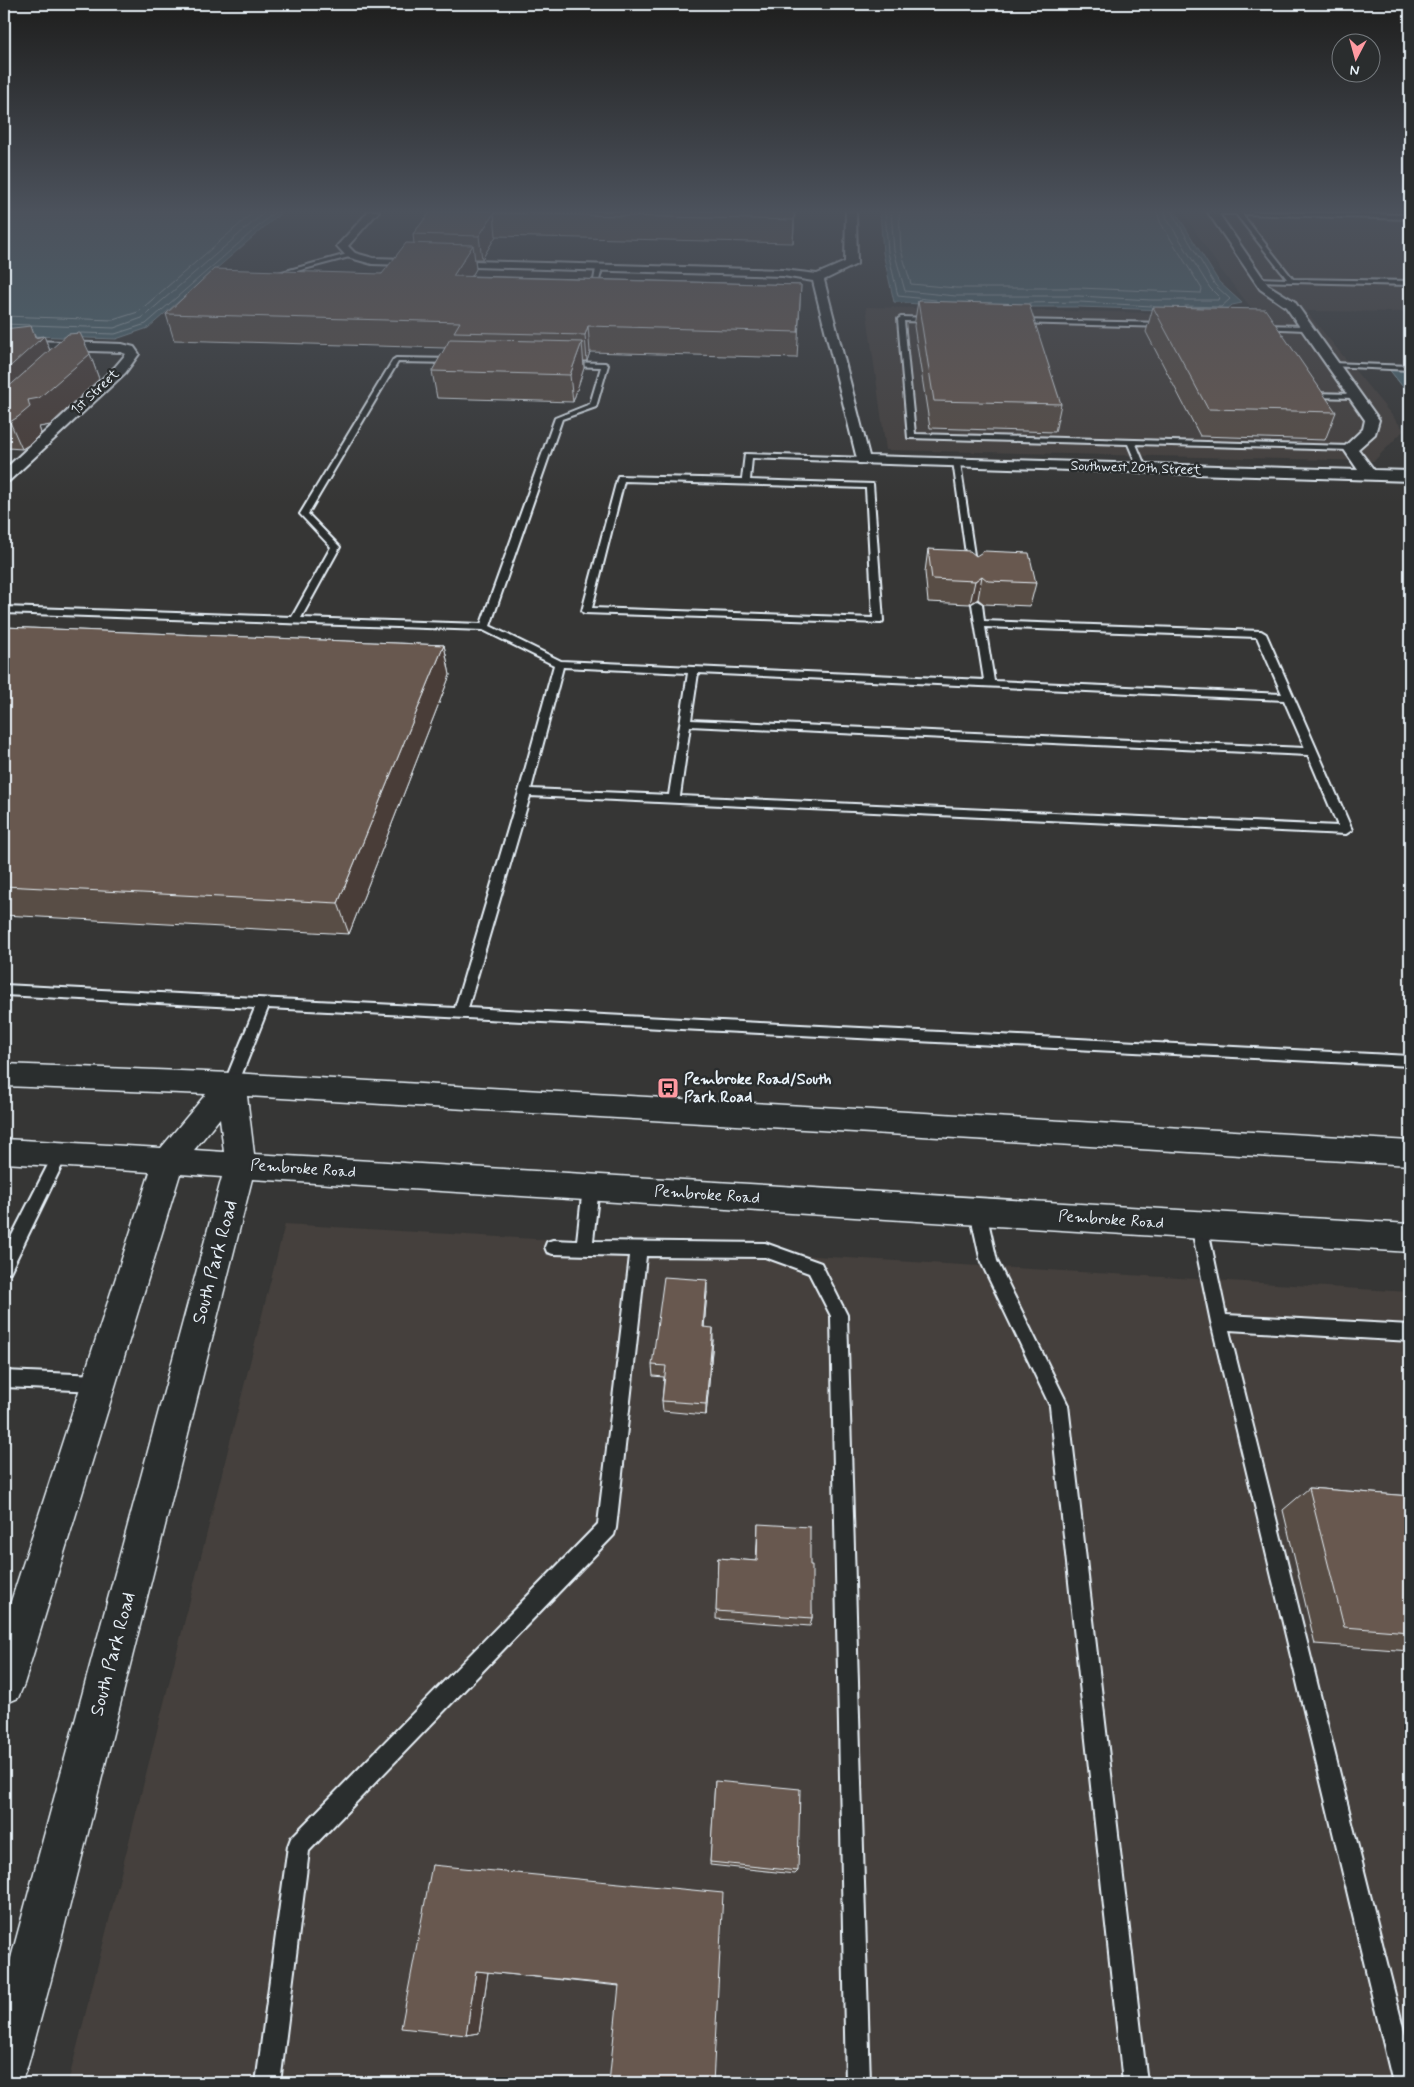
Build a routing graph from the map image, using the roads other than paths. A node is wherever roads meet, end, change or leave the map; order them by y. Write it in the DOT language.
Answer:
graph roads {
  1 [pos="826,308"];
  2 [pos="1293,308"];
  3 [pos="940,320"];
  4 [pos="1009,322"];
  5 [pos="1173,325"];
  6 [pos="1250,327"];
  7 [pos="1305,328"];
  8 [pos="81,346"];
  9 [pos="7,350"];
  10 [pos="69,358"];
  11 [pos="465,362"];
  12 [pos="555,364"];
  13 [pos="1332,365"];
  14 [pos="1410,368"];
  15 [pos="1313,395"];
  16 [pos="1354,396"];
  17 [pos="1131,442"];
  18 [pos="1350,448"];
  19 [pos="863,460"];
  20 [pos="956,463"];
  21 [pos="1142,468"];
  22 [pos="1370,475"];
  23 [pos="1410,476"];
  24 [pos="4,478"];
  25 [pos="746,482"];
  26 [pos="973,574"];
  27 [pos="977,604"];
  28 [pos="4,610"];
  29 [pos="295,620"];
  30 [pos="980,624"];
  31 [pos="485,627"];
  32 [pos="559,664"];
  33 [pos="693,670"];
  34 [pos="989,684"];
  35 [pos="1288,697"];
  36 [pos="685,723"];
  37 [pos="1312,752"];
  38 [pos="524,792"];
  39 [pos="674,799"];
  40 [pos="4,990"];
  41 [pos="264,1002"];
  42 [pos="460,1013"];
  43 [pos="1410,1061"];
  44 [pos="4,1074"];
  45 [pos="231,1084"];
  46 [pos="4,1152"];
  47 [pos="60,1154"];
  48 [pos="1410,1154"];
  49 [pos="169,1160"];
  50 [pos="240,1165"];
  51 [pos="591,1188"];
  52 [pos="978,1212"];
  53 [pos="1199,1225"];
  54 [pos="1410,1238"];
  55 [pos="584,1246"];
  56 [pos="553,1247"];
  57 [pos="639,1249"];
  58 [pos="4,1267"];
  59 [pos="1219,1322"];
  60 [pos="1410,1333"];
  61 [pos="4,1380"];
  62 [pos="99,1383"];
  63 [pos="4,1684"];
  64 [pos="4,2066"];
  65 [pos="268,2083"];
  66 [pos="858,2083"];
  67 [pos="1135,2083"];
  68 [pos="1405,2083"];
  1 -- 19 [label="street"];
  2 -- 7 [label="street"];
  3 -- 17 [label="lane"];
  4 -- 5 [label="lane"];
  6 -- 7 [label="lane"];
  7 -- 13 [label="street"];
  8 -- 9 [label="street, 1st Street"];
  8 -- 10 [label="street"];
  8 -- 24 [label="street, 1st Street"];
  11 -- 29 [label="lane"];
  12 -- 31 [label="lane"];
  13 -- 14 [label="lane"];
  13 -- 16 [label="street"];
  15 -- 16 [label="lane"];
  16 -- 18 [label="street"];
  17 -- 18 [label="lane"];
  17 -- 21 [label="lane"];
  18 -- 22 [label="street"];
  19 -- 20 [label="street, Southwest 20th Street"];
  19 -- 25 [label="lane"];
  20 -- 21 [label="street, Southwest 20th Street"];
  20 -- 26 [label="lane"];
  21 -- 22 [label="street, Southwest 20th Street"];
  22 -- 23 [label="street, Southwest 20th Street"];
  25 -- 25 [label="lane"];
  27 -- 30 [label="lane"];
  28 -- 29 [label="lane"];
  29 -- 31 [label="lane"];
  30 -- 34 [label="lane"];
  30 -- 35 [label="lane"];
  31 -- 32 [label="lane"];
  32 -- 33 [label="lane"];
  32 -- 38 [label="lane"];
  33 -- 34 [label="lane"];
  33 -- 36 [label="lane"];
  34 -- 35 [label="lane"];
  35 -- 37 [label="lane"];
  36 -- 37 [label="lane"];
  36 -- 39 [label="lane"];
  37 -- 39 [label="lane"];
  38 -- 39 [label="lane"];
  38 -- 42 [label="lane"];
  40 -- 41 [label="lane"];
  41 -- 42 [label="lane"];
  41 -- 45 [label="lane"];
  42 -- 43 [label="lane"];
  44 -- 45 [label="main road"];
  45 -- 48 [label="main road"];
  45 -- 49 [label="main road"];
  45 -- 50 [label="main road, South Park Road"];
  46 -- 47 [label="main road, Pembroke Road"];
  47 -- 49 [label="main road, Pembroke Road"];
  47 -- 58 [label="lane"];
  49 -- 50 [label="main road, Pembroke Road"];
  49 -- 62 [label="main road"];
  50 -- 51 [label="main road, Pembroke Road"];
  50 -- 64 [label="main road, South Park Road"];
  51 -- 52 [label="main road, Pembroke Road"];
  51 -- 55 [label="lane"];
  52 -- 53 [label="main road, Pembroke Road"];
  52 -- 67 [label="lane"];
  53 -- 54 [label="main road, Pembroke Road"];
  53 -- 59 [label="lane"];
  55 -- 56 [label="lane"];
  55 -- 57 [label="lane"];
  57 -- 65 [label="lane"];
  57 -- 66 [label="lane"];
  59 -- 60 [label="lane"];
  59 -- 68 [label="lane"];
  61 -- 62 [label="lane"];
  62 -- 63 [label="main road"];
}
